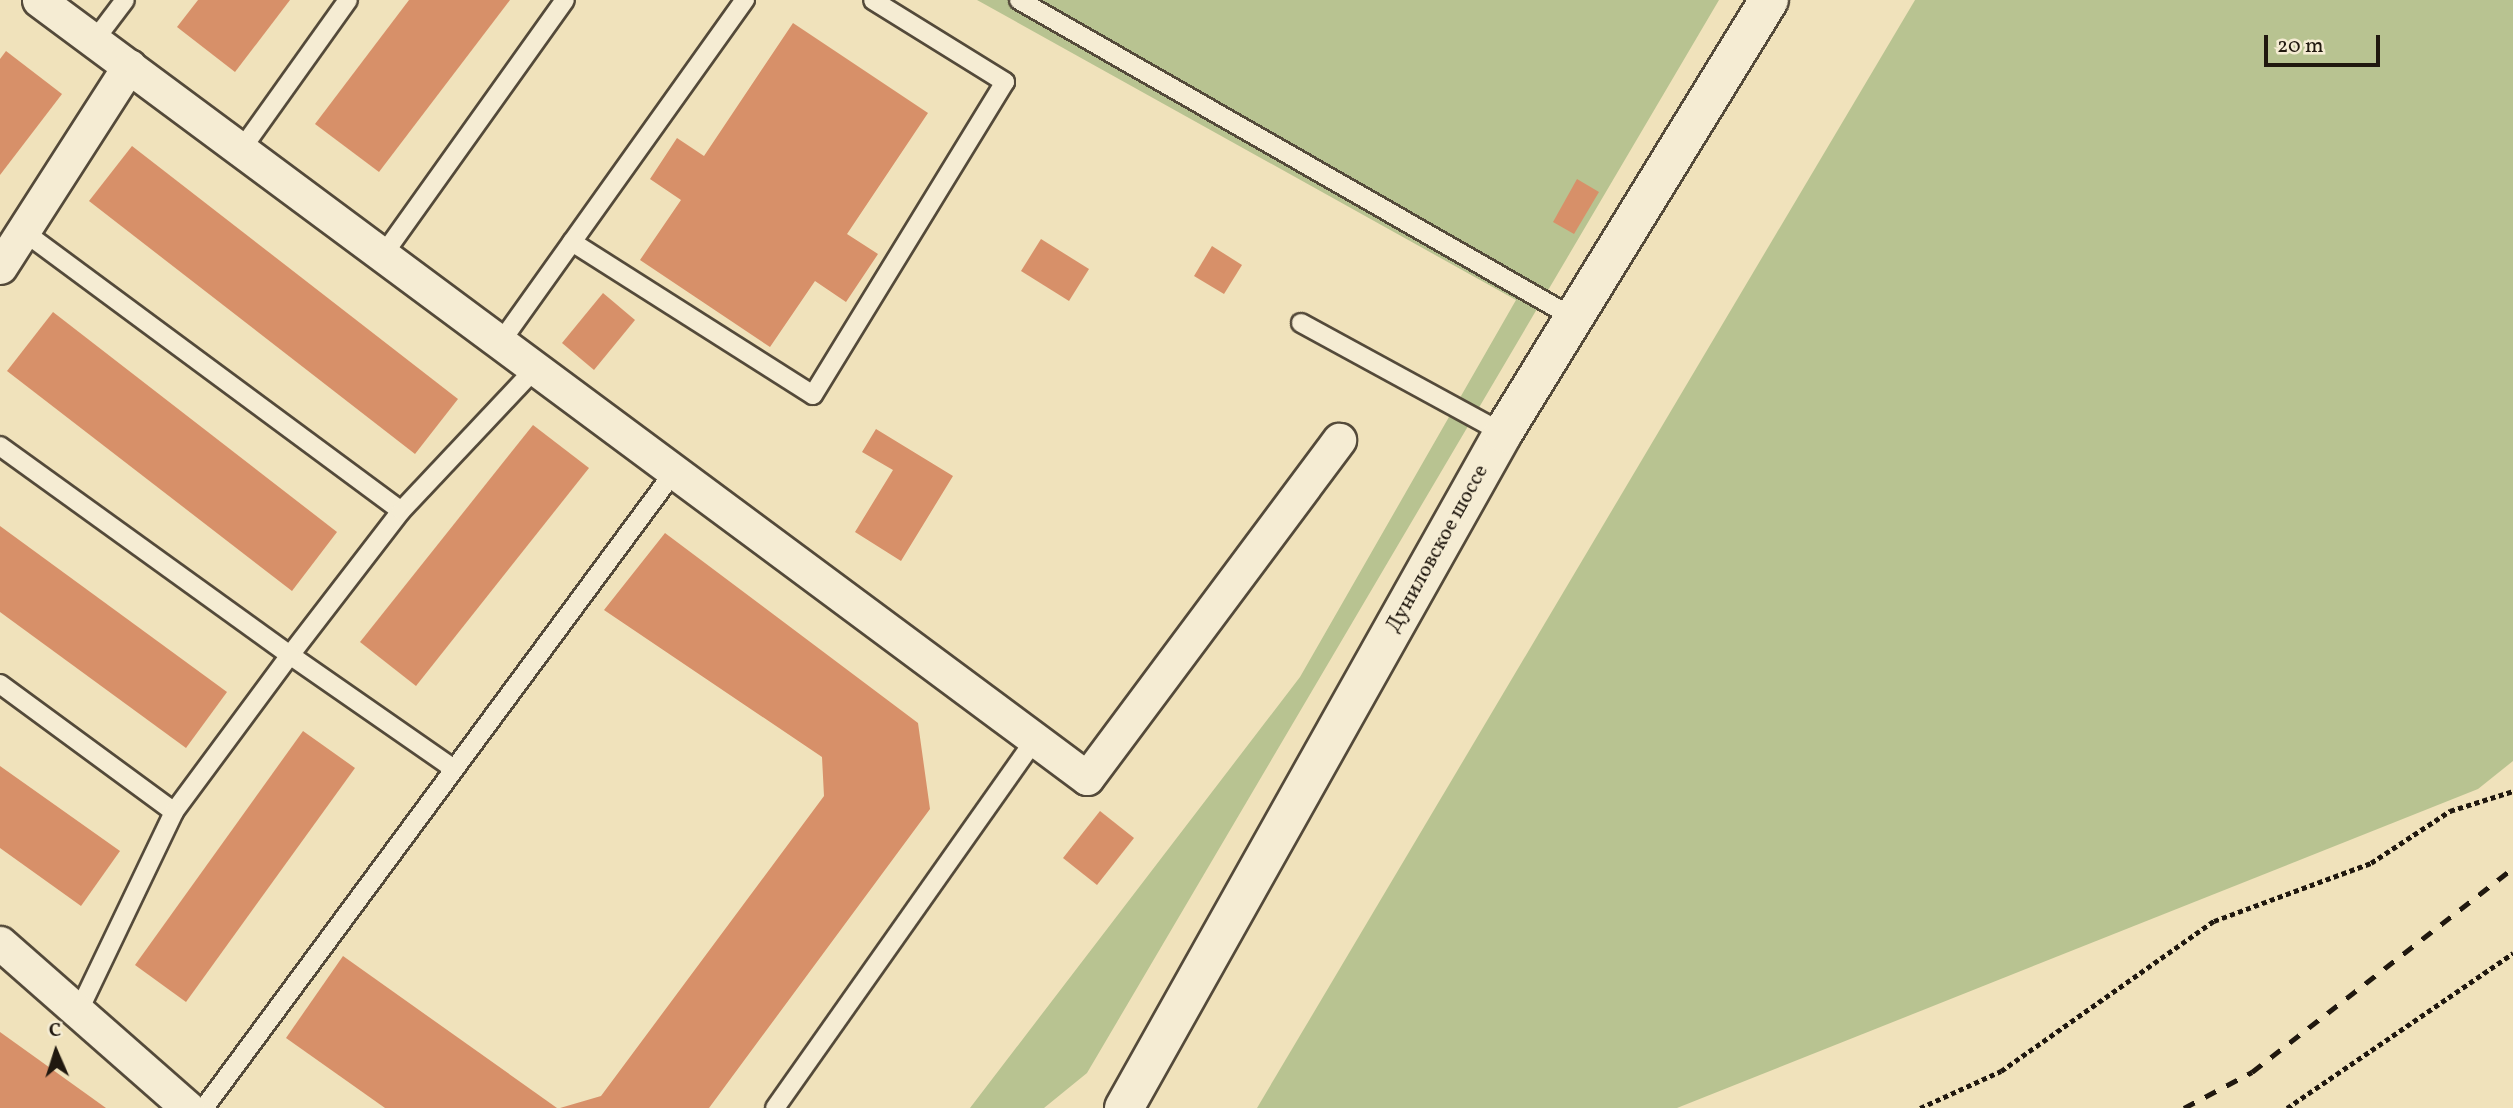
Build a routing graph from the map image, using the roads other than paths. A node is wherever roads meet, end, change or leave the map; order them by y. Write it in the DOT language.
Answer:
graph roads {
  1 [pos="39,0"];
  2 [pos="125,0"];
  3 [pos="348,0"];
  4 [pos="565,0"];
  5 [pos="745,0"];
  6 [pos="873,0"];
  7 [pos="1019,0"];
  8 [pos="1769,0"];
  9 [pos="93,41"];
  10 [pos="128,66"];
  11 [pos="241,150"];
  12 [pos="23,231"];
  13 [pos="572,242"];
  14 [pos="383,255"];
  15 [pos="0,267"];
  16 [pos="1573,318"];
  17 [pos="1301,323"];
  18 [pos="500,343"];
  19 [pos="535,369"];
  20 [pos="1503,433"];
  21 [pos="1339,440"];
  22 [pos="0,446"];
  23 [pos="674,472"];
  24 [pos="401,511"];
  25 [pos="290,655"];
  26 [pos="0,684"];
  27 [pos="1035,740"];
  28 [pos="454,769"];
  29 [pos="174,812"];
  30 [pos="0,943"];
  31 [pos="78,1012"];
  32 [pos="188,1108"];
  33 [pos="204,1108"];
  34 [pos="775,1108"];
  35 [pos="1124,1108"];
  1 -- 9 [label="street"];
  2 -- 9 [label="lane"];
  3 -- 11 [label="lane"];
  4 -- 14 [label="lane"];
  5 -- 13 [label="lane"];
  6 -- 13 [label="lane"];
  7 -- 16 [label="lane"];
  8 -- 16 [label="street, Дуниловское шоссе"];
  9 -- 10 [label="street"];
  10 -- 11 [label="street"];
  10 -- 12 [label="street"];
  11 -- 14 [label="street"];
  12 -- 15 [label="street"];
  12 -- 24 [label="lane"];
  13 -- 18 [label="lane"];
  14 -- 18 [label="street"];
  16 -- 20 [label="street, Дуниловское шоссе"];
  17 -- 20 [label="lane"];
  18 -- 19 [label="street"];
  19 -- 23 [label="street"];
  19 -- 24 [label="lane"];
  20 -- 35 [label="street, Дуниловское шоссе"];
  21 -- 27 [label="street"];
  22 -- 25 [label="lane"];
  23 -- 27 [label="street"];
  23 -- 28 [label="lane"];
  24 -- 25 [label="lane"];
  25 -- 28 [label="lane"];
  25 -- 29 [label="lane"];
  26 -- 29 [label="lane"];
  27 -- 34 [label="lane"];
  28 -- 33 [label="lane"];
  29 -- 31 [label="lane"];
  30 -- 31 [label="street"];
  31 -- 32 [label="street"];
}
